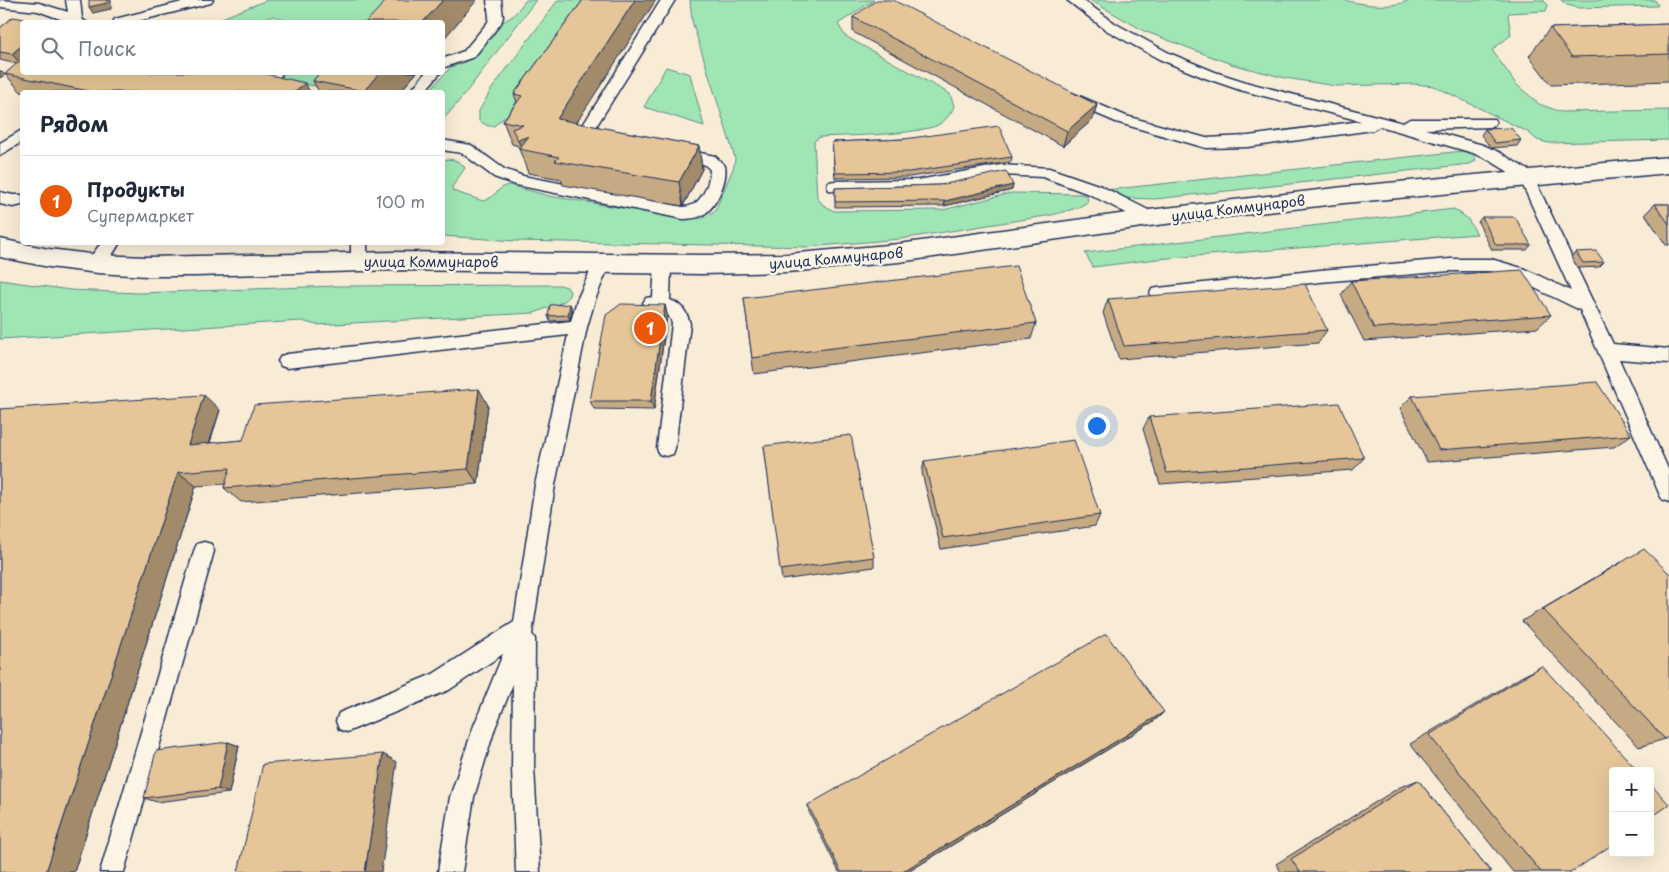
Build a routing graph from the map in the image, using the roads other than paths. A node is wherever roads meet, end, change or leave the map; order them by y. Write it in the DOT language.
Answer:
graph roads {
  1 [pos="73,0"];
  2 [pos="206,0"];
  3 [pos="494,0"];
  4 [pos="668,0"];
  5 [pos="1074,0"];
  6 [pos="0,3"];
  7 [pos="74,20"];
  8 [pos="78,20"];
  9 [pos="128,20"];
  10 [pos="445,63"];
  11 [pos="431,75"];
  12 [pos="419,90"];
  13 [pos="1062,92"];
  14 [pos="1489,122"];
  15 [pos="1392,124"];
  16 [pos="20,136"];
  17 [pos="618,142"];
  18 [pos="445,146"];
  19 [pos="0,150"];
  20 [pos="665,151"];
  21 [pos="1669,165"];
  22 [pos="1526,176"];
  23 [pos="835,186"];
  24 [pos="0,198"];
  25 [pos="20,200"];
  26 [pos="1150,218"];
  27 [pos="109,245"];
  28 [pos="0,248"];
  29 [pos="359,252"];
  30 [pos="602,263"];
  31 [pos="663,264"];
  32 [pos="92,265"];
  33 [pos="1158,294"];
  34 [pos="1587,306"];
  35 [pos="578,328"];
  36 [pos="1606,351"];
  37 [pos="1669,356"];
  38 [pos="286,361"];
  39 [pos="666,448"];
  40 [pos="1669,493"];
  41 [pos="204,551"];
  42 [pos="524,628"];
  43 [pos="347,721"];
  44 [pos="112,872"];
  45 [pos="450,872"];
  46 [pos="528,872"];
  1 -- 8 [label="lane"];
  2 -- 9 [label="lane"];
  3 -- 10 [label="lane"];
  4 -- 17 [label="lane"];
  5 -- 15 [label="lane"];
  6 -- 7 [label="lane"];
  11 -- 12 [label="lane"];
  13 -- 15 [label="lane"];
  14 -- 15 [label="lane"];
  15 -- 22 [label="lane"];
  16 -- 19 [label="lane"];
  18 -- 20 [label="lane"];
  21 -- 22 [label="main road, улица Коммунаров"];
  22 -- 26 [label="main road, улица Коммунаров"];
  22 -- 34 [label="lane"];
  23 -- 26 [label="lane"];
  24 -- 25 [label="lane"];
  26 -- 31 [label="main road, улица Коммунаров"];
  27 -- 32 [label="lane"];
  28 -- 32 [label="main road, улица Коммунаров"];
  29 -- 30 [label="main road, улица Коммунаров"];
  29 -- 32 [label="main road, улица Коммунаров"];
  30 -- 31 [label="main road, улица Коммунаров"];
  30 -- 35 [label="lane"];
  31 -- 39 [label="lane"];
  33 -- 34 [label="lane"];
  34 -- 36 [label="lane"];
  35 -- 38 [label="lane"];
  35 -- 42 [label="lane"];
  36 -- 37 [label="lane"];
  36 -- 40 [label="lane"];
  41 -- 44 [label="lane"];
  42 -- 43 [label="lane"];
  42 -- 45 [label="lane"];
  42 -- 46 [label="lane"];
}
